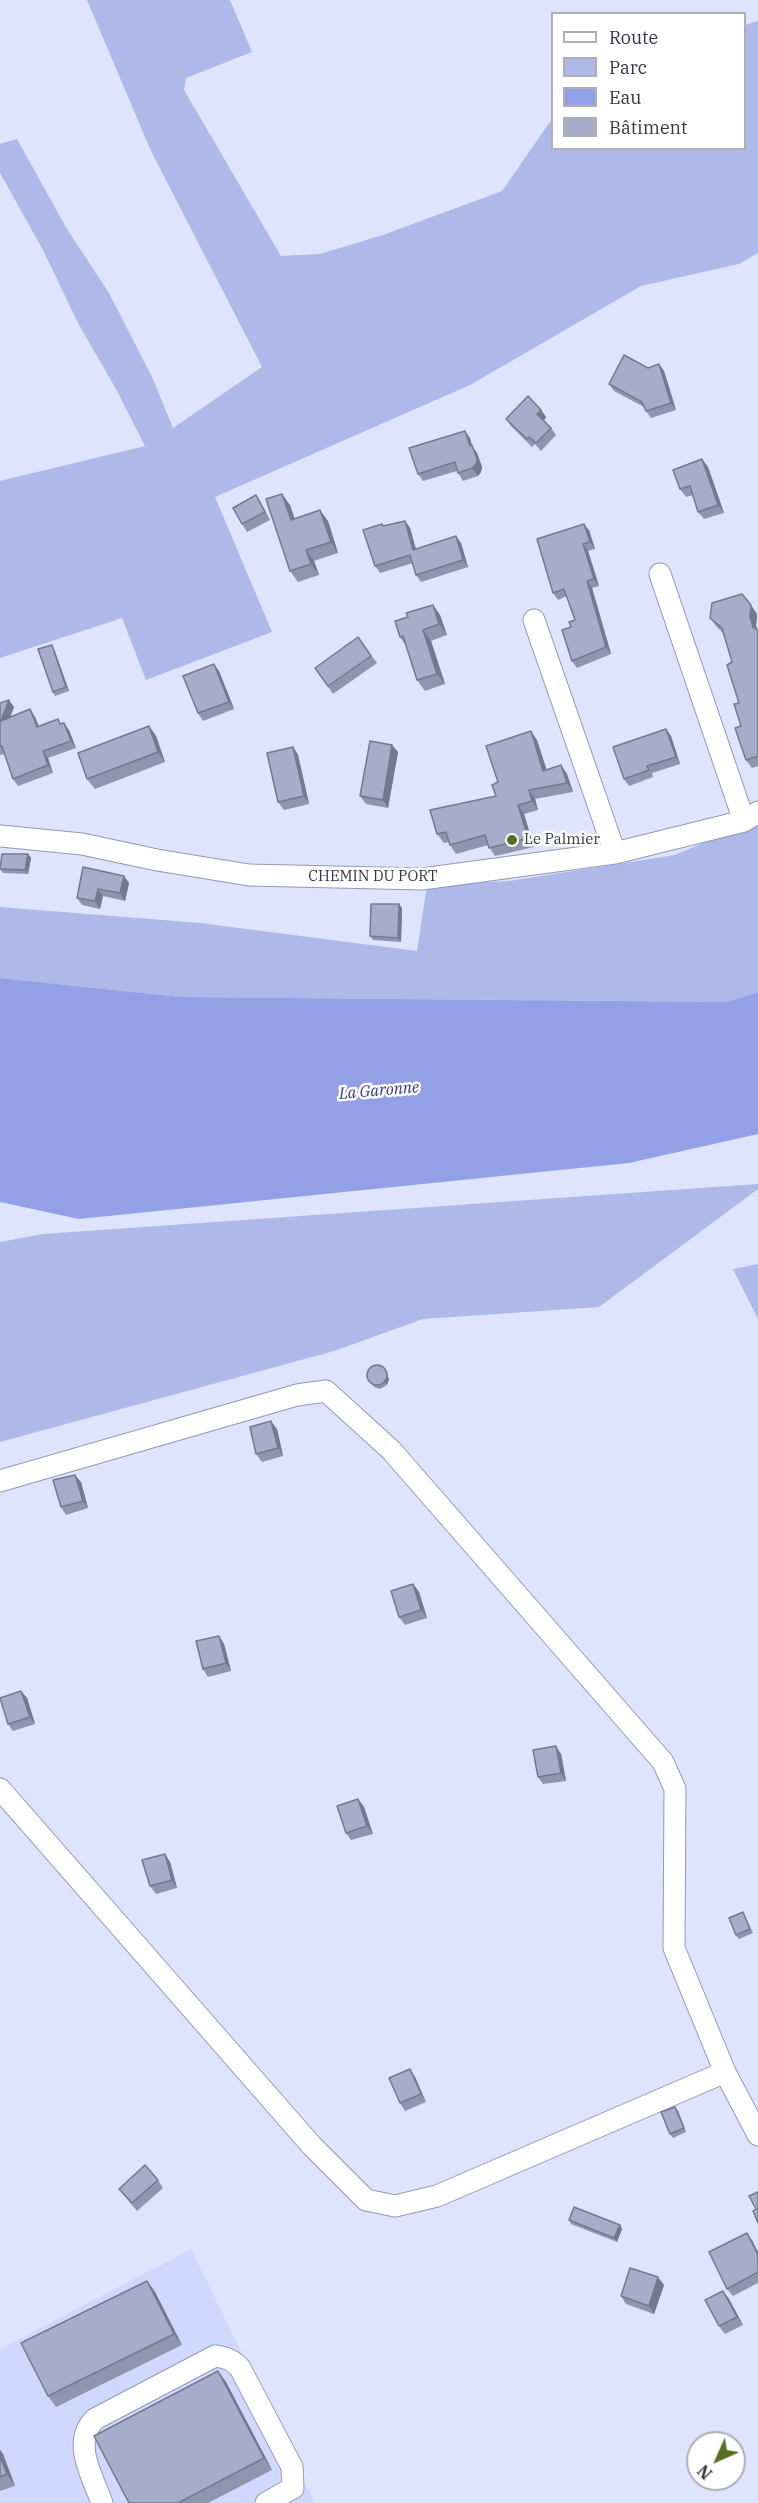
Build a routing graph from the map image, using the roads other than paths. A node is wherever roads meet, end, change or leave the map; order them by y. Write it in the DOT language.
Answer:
graph roads {
  1 [pos="660,574"];
  2 [pos="534,620"];
  3 [pos="751,816"];
  4 [pos="0,836"];
  5 [pos="615,853"];
  6 [pos="0,1481"];
  7 [pos="0,1789"];
  8 [pos="725,2072"];
  9 [pos="758,2135"];
  10 [pos="102,2503"];
  11 [pos="266,2503"];
  1 -- 3 [label="street, CHEMIN DU PORT"];
  2 -- 5 [label="street"];
  3 -- 5 [label="street, CHEMIN DU PORT"];
  4 -- 5 [label="street, CHEMIN DU PORT"];
  6 -- 8 [label="street"];
  7 -- 8 [label="street"];
  8 -- 9 [label="street"];
  10 -- 11 [label="street"];
}
